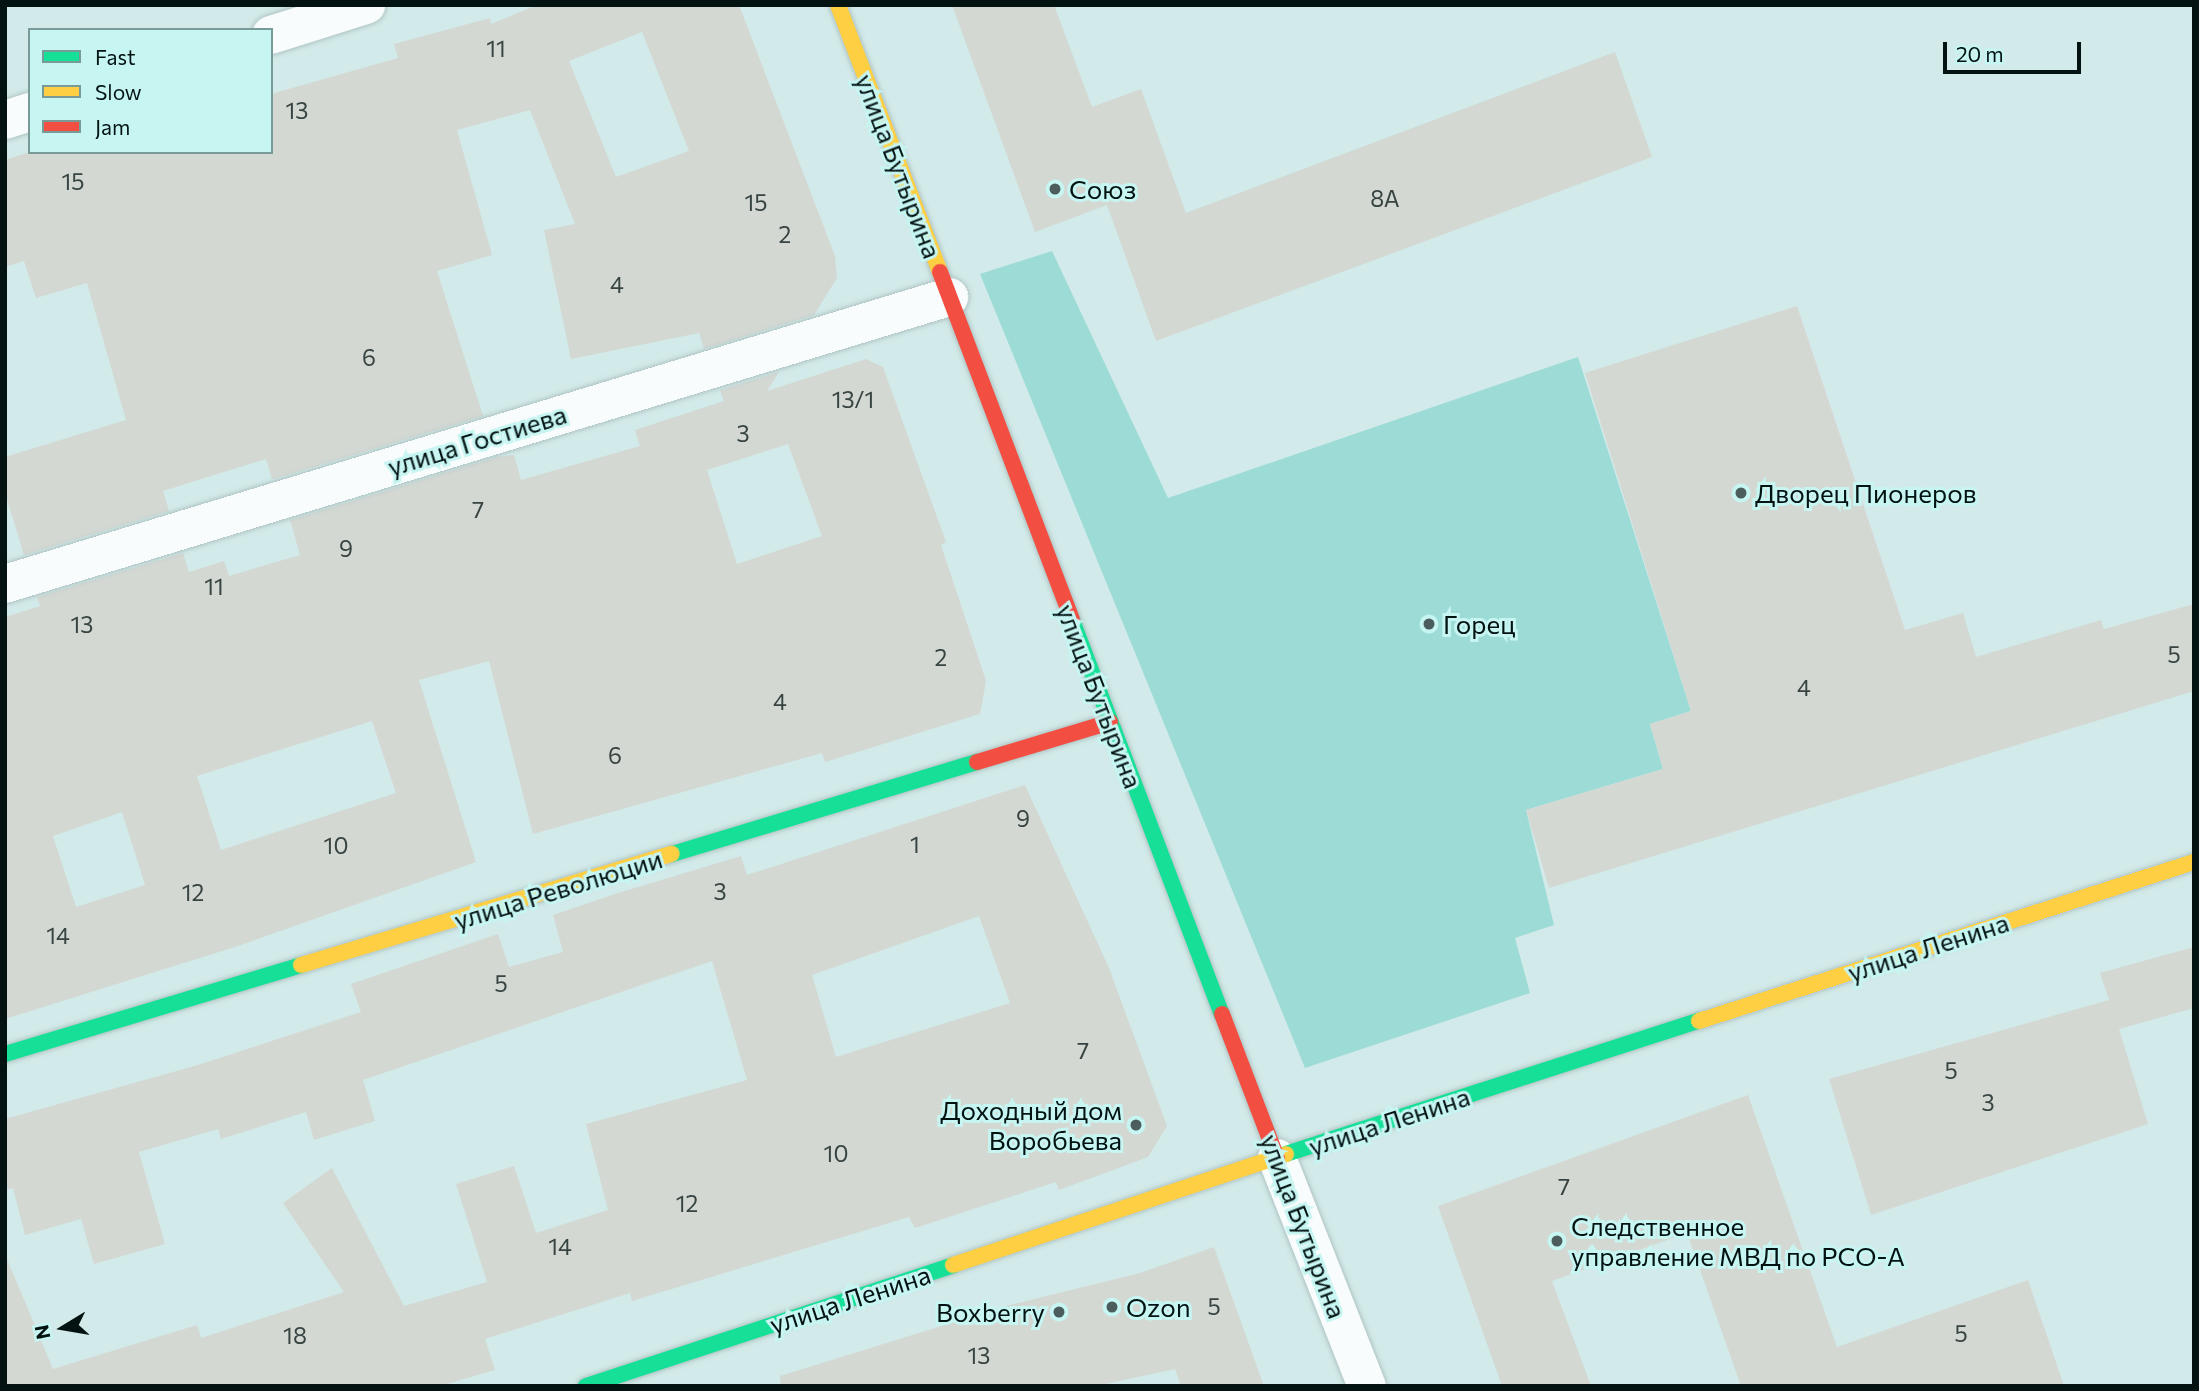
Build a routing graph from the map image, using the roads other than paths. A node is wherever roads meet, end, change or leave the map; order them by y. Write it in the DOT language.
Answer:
graph roads {
  1 [pos="366,5"];
  2 [pos="838,5"];
  3 [pos="273,34"];
  4 [pos="28,113"];
  5 [pos="5,120"];
  6 [pos="948,297"];
  7 [pos="5,584"];
  8 [pos="1110,722"];
  9 [pos="2194,862"];
  10 [pos="5,1054"];
  11 [pos="1277,1158"];
  12 [pos="586,1386"];
  13 [pos="1367,1386"];
  1 -- 3 [label="street"];
  2 -- 6 [label="main road, улица Бутырина"];
  4 -- 5 [label="street"];
  6 -- 7 [label="street, улица Гостиева"];
  6 -- 8 [label="main road, улица Бутырина"];
  8 -- 10 [label="main road, улица Революции"];
  8 -- 11 [label="main road, улица Бутырина"];
  9 -- 11 [label="main road, улица Ленина"];
  11 -- 12 [label="main road, улица Ленина"];
  11 -- 13 [label="street, улица Бутырина"];
}
